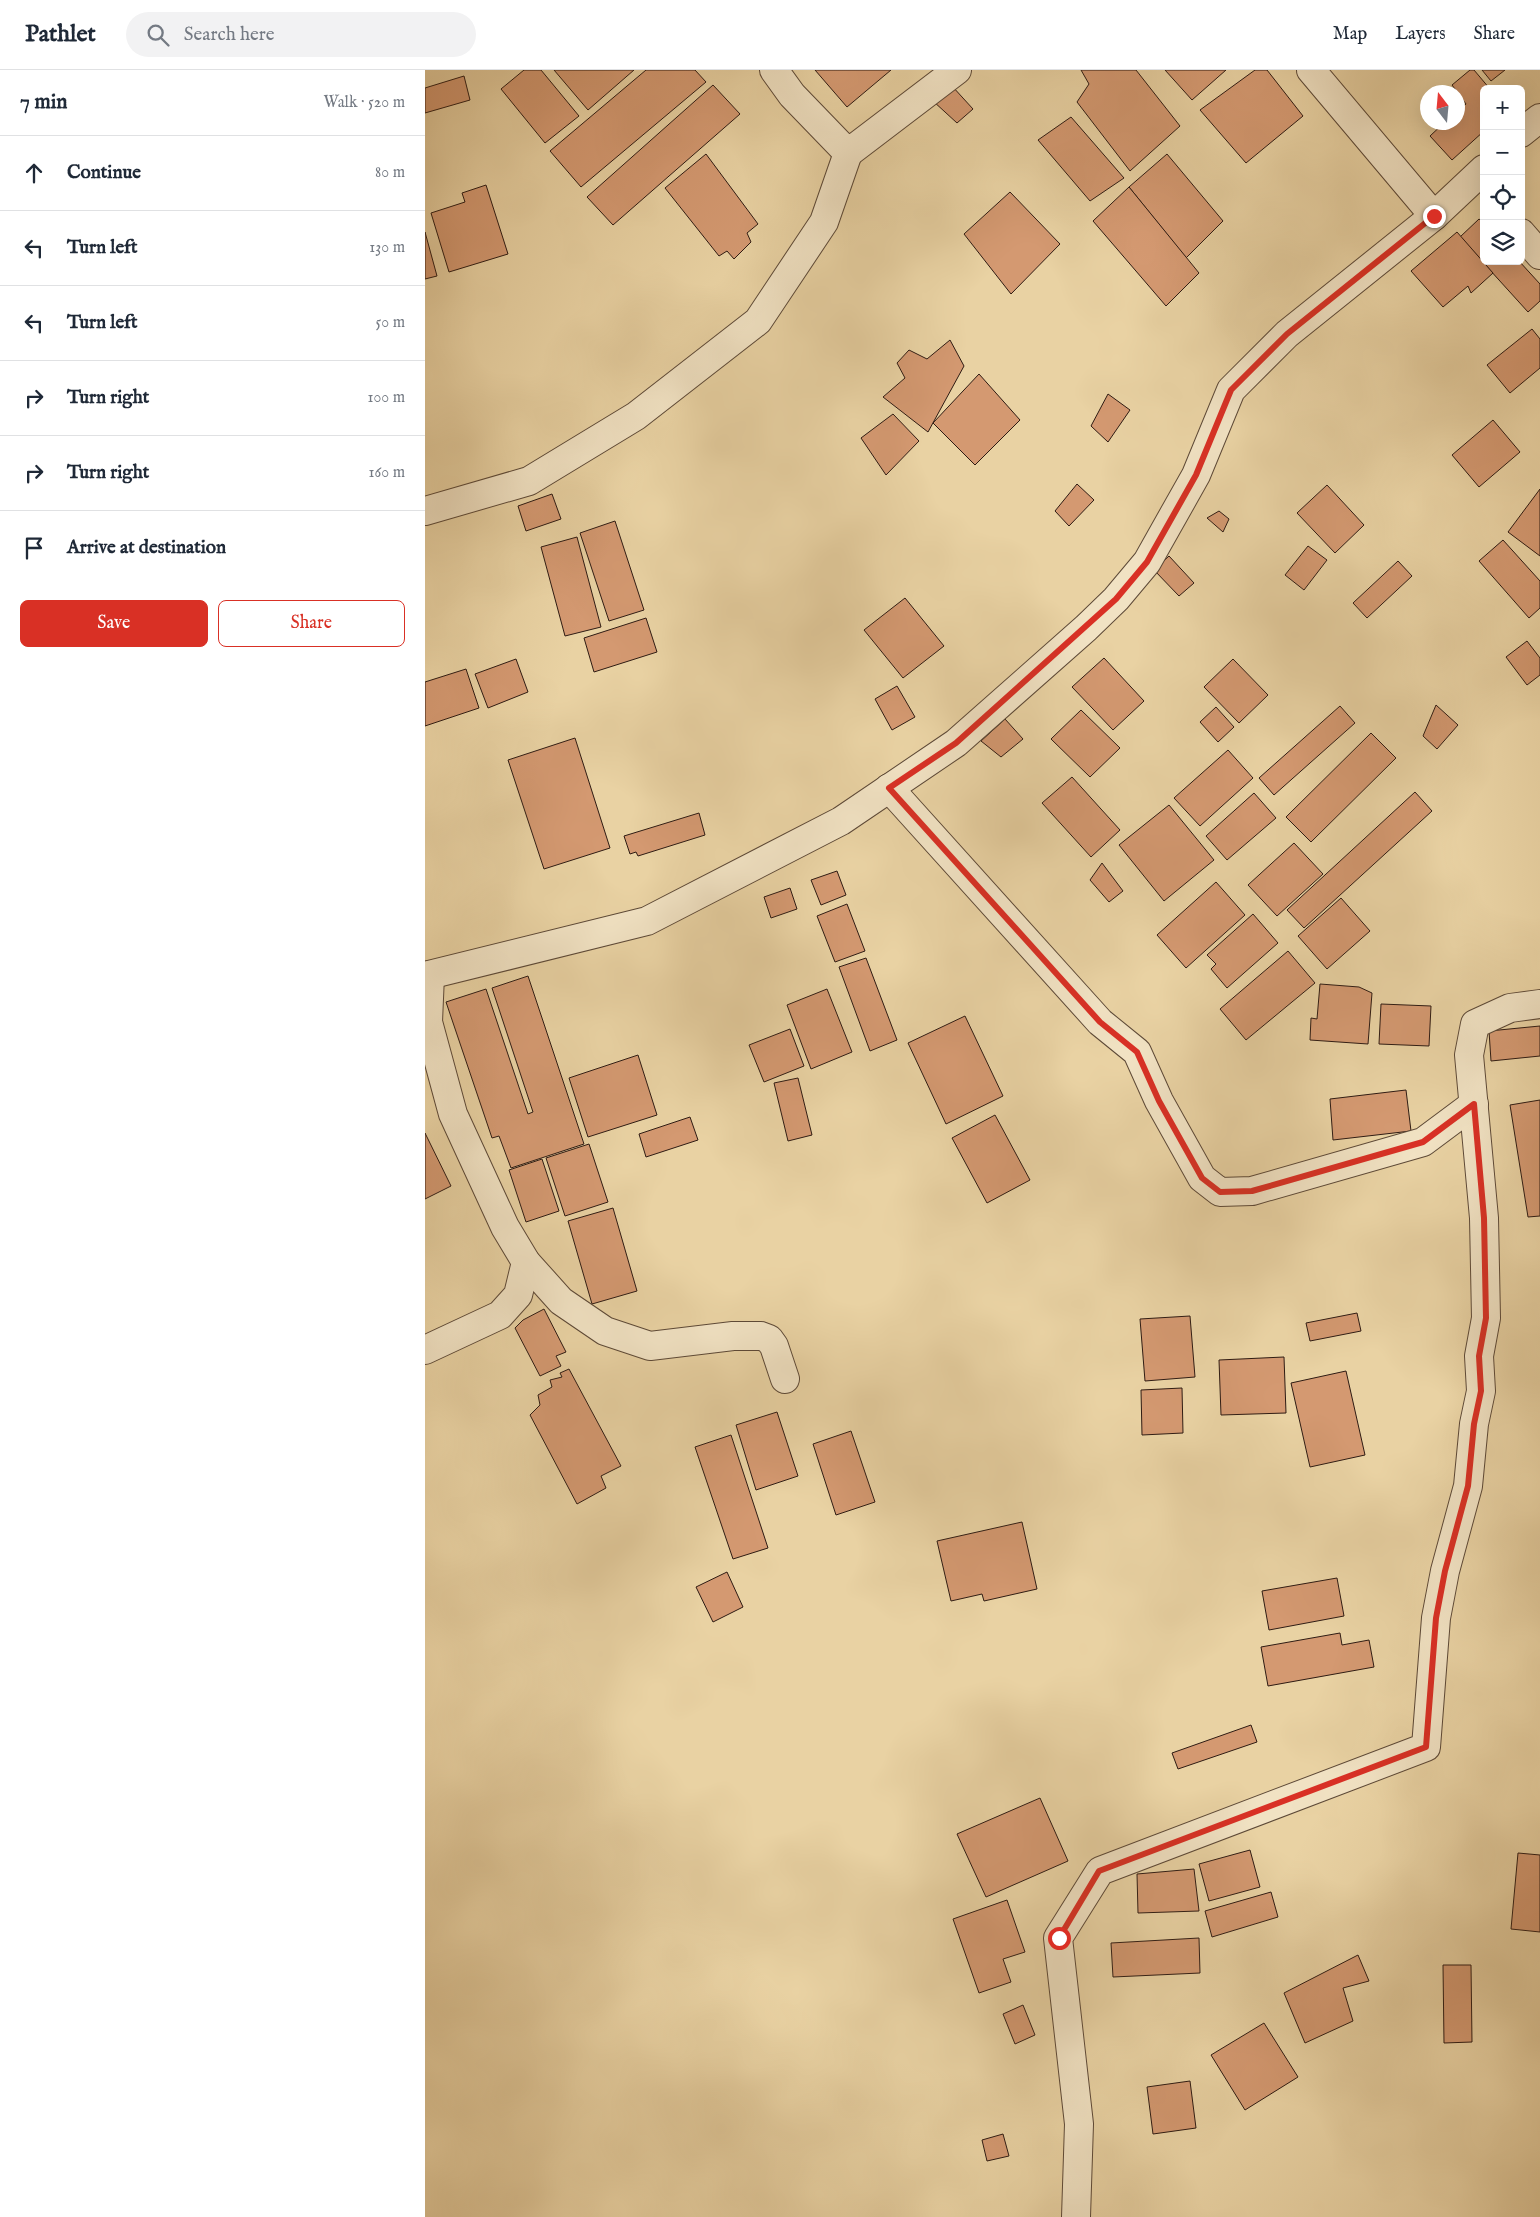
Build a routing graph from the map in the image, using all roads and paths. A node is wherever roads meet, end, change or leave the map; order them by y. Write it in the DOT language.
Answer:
graph roads {
  1 [pos="774,70"];
  2 [pos="957,70"];
  3 [pos="1311,70"];
  4 [pos="1540,118"];
  5 [pos="1525,130"];
  6 [pos="848,153"];
  7 [pos="1480,179"];
  8 [pos="1434,216"];
  9 [pos="1525,238"];
  10 [pos="1540,255"];
  11 [pos="425,511"];
  12 [pos="889,788"];
  13 [pos="428,975"];
  14 [pos="1540,1004"];
  15 [pos="1474,1104"];
  16 [pos="526,1262"];
  17 [pos="425,1350"];
  18 [pos="785,1379"];
  19 [pos="1076,2217"];
  1 -- 6 [label="street"];
  2 -- 6 [label="street"];
  3 -- 8 [label="street"];
  4 -- 5 [label="street"];
  6 -- 11 [label="street"];
  7 -- 8 [label="street"];
  8 -- 12 [label="street"];
  9 -- 10 [label="street"];
  12 -- 13 [label="street"];
  12 -- 15 [label="street"];
  13 -- 16 [label="street"];
  14 -- 15 [label="street"];
  15 -- 19 [label="street"];
  16 -- 17 [label="street"];
  16 -- 18 [label="street"];
}
